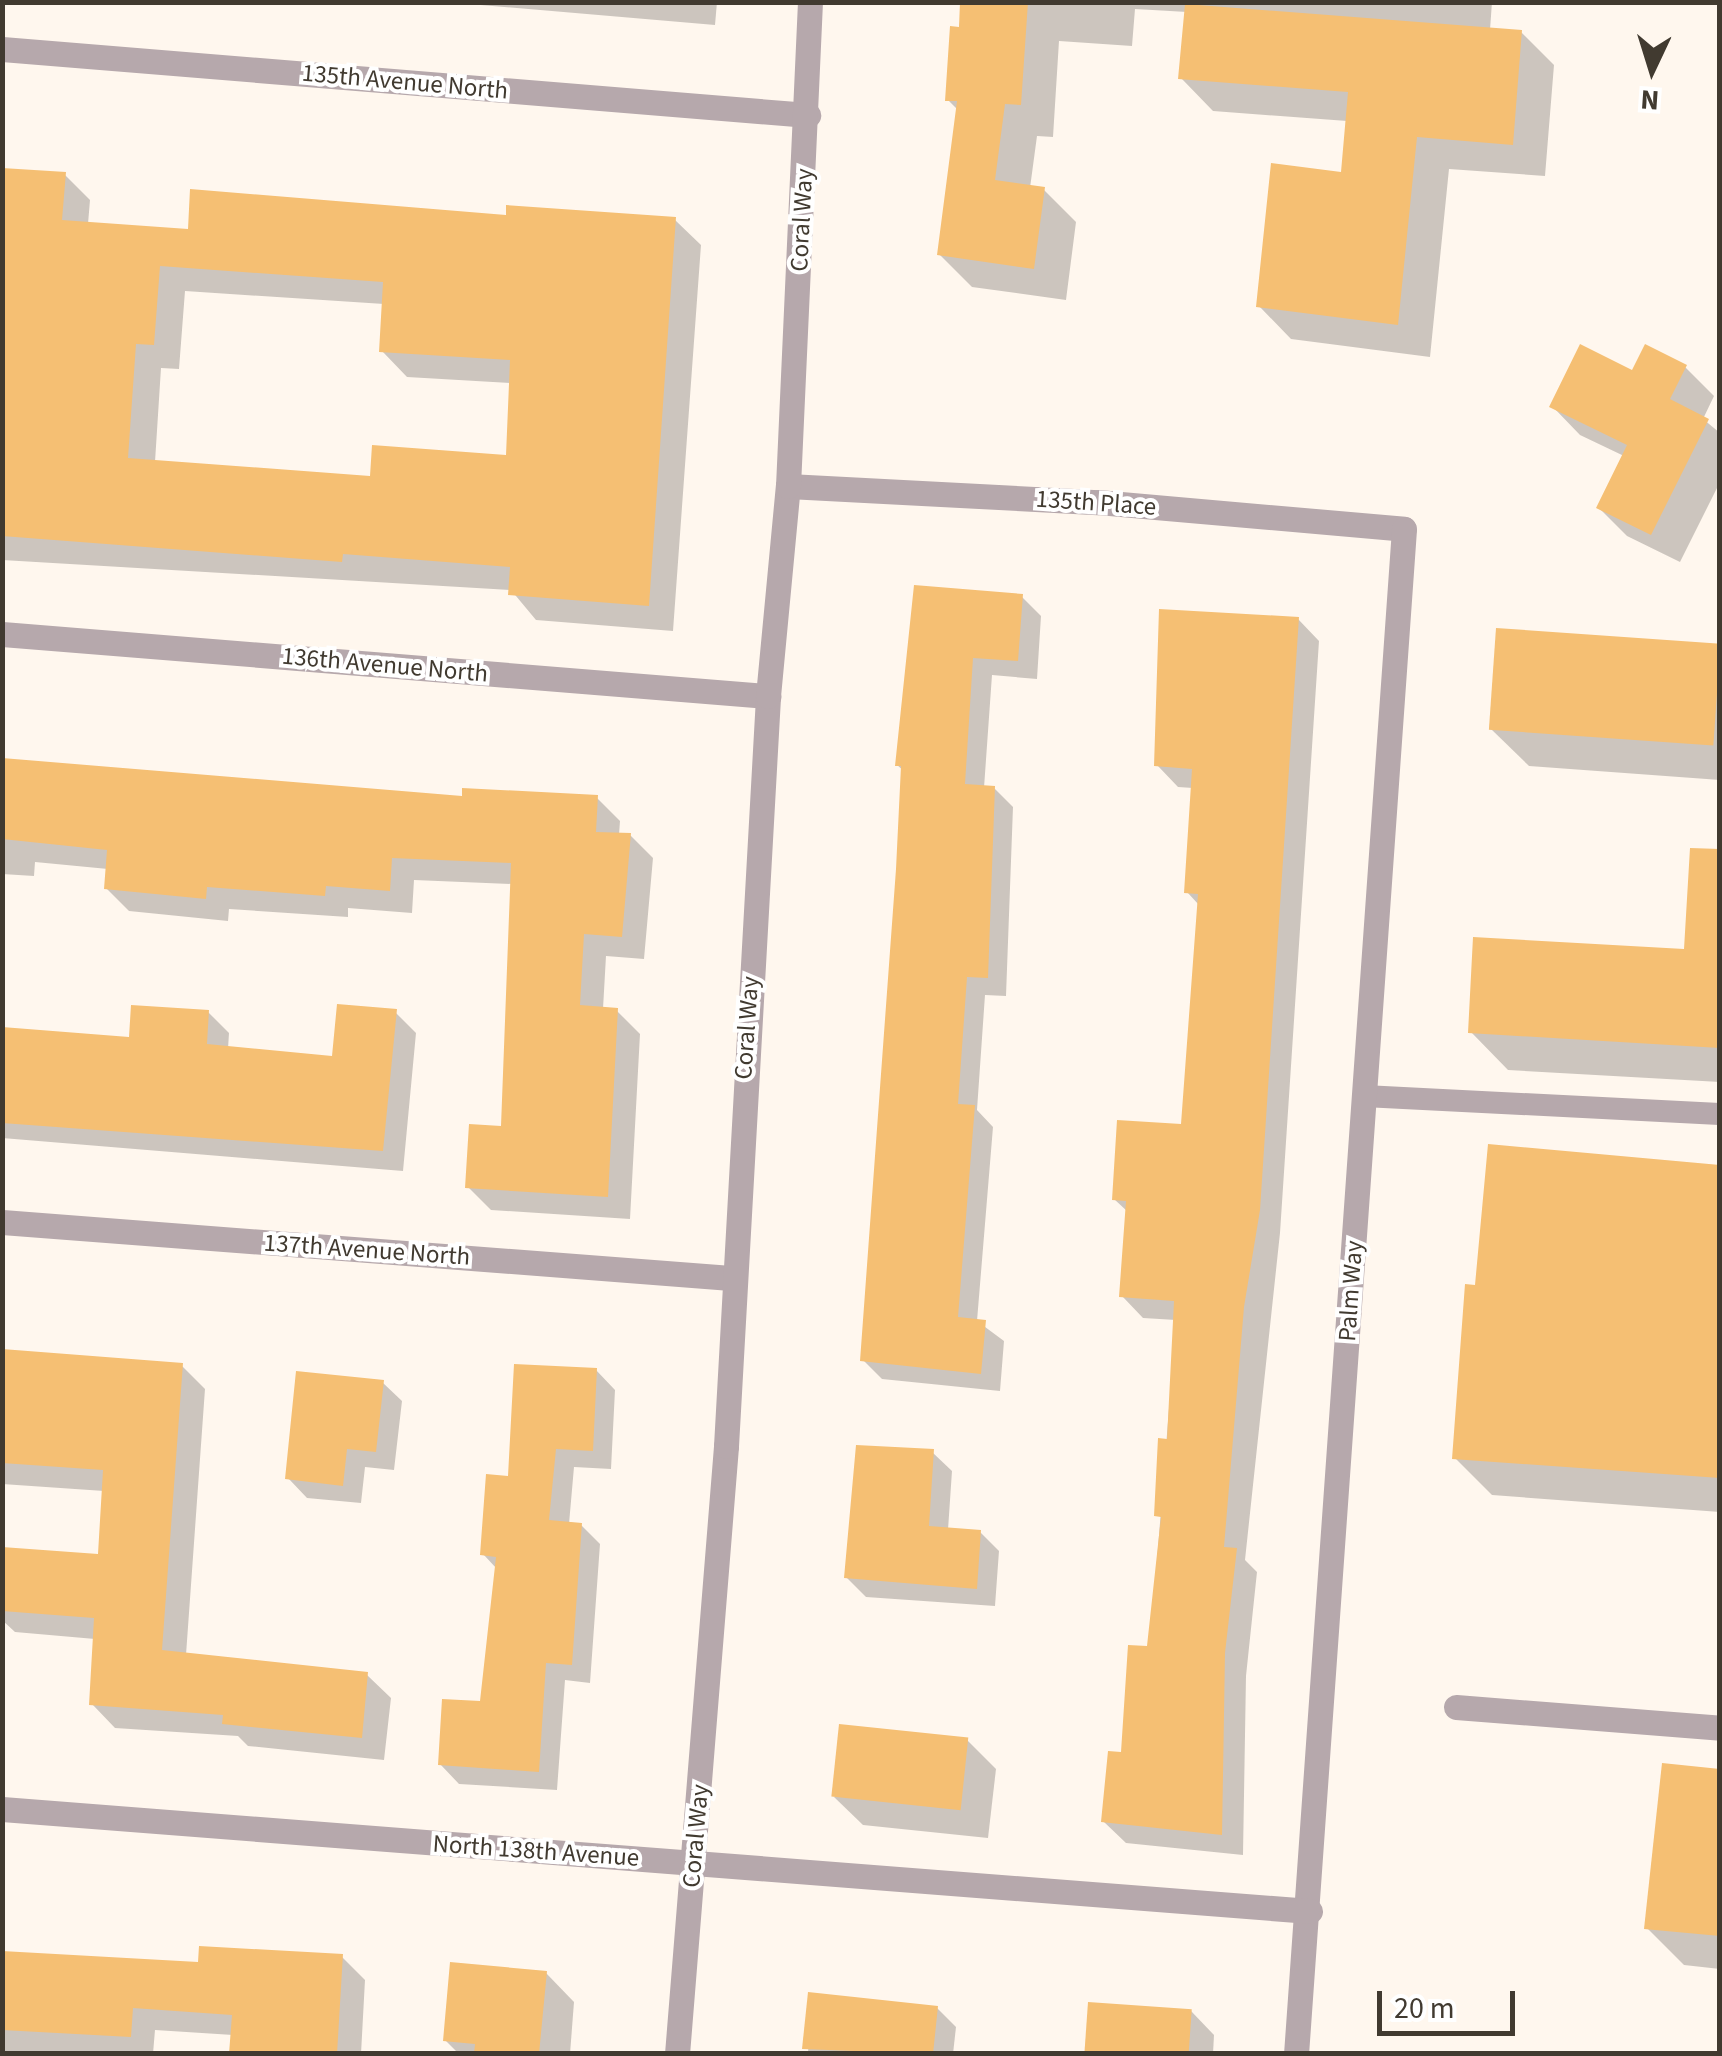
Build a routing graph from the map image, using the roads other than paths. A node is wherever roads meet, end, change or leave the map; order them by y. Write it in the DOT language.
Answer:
graph roads {
  1 [pos="810,2"];
  2 [pos="2,49"];
  3 [pos="808,114"];
  4 [pos="788,486"];
  5 [pos="1404,529"];
  6 [pos="2,634"];
  7 [pos="768,696"];
  8 [pos="1364,1096"];
  9 [pos="1720,1114"];
  10 [pos="2,1222"];
  11 [pos="731,1278"];
  12 [pos="1456,1706"];
  13 [pos="1720,1728"];
  14 [pos="2,1809"];
  15 [pos="694,1863"];
  16 [pos="1310,1911"];
  17 [pos="677,2054"];
  18 [pos="1296,2054"];
  1 -- 3 [label="street, Coral Way"];
  2 -- 3 [label="street, 135th Avenue North"];
  3 -- 4 [label="street, Coral Way"];
  4 -- 5 [label="street, 135th Place"];
  4 -- 7 [label="street, Coral Way"];
  5 -- 8 [label="street, Palm Way"];
  6 -- 7 [label="street, 136th Avenue North"];
  7 -- 11 [label="street, Coral Way"];
  8 -- 9 [label="lane"];
  8 -- 16 [label="street, Palm Way"];
  10 -- 11 [label="street, 137th Avenue North"];
  11 -- 15 [label="street, Coral Way"];
  12 -- 13 [label="street"];
  14 -- 15 [label="street, North 138th Avenue"];
  15 -- 16 [label="street, North 138th Avenue"];
  15 -- 17 [label="street, Coral Way"];
  16 -- 18 [label="street, Palm Way"];
}
